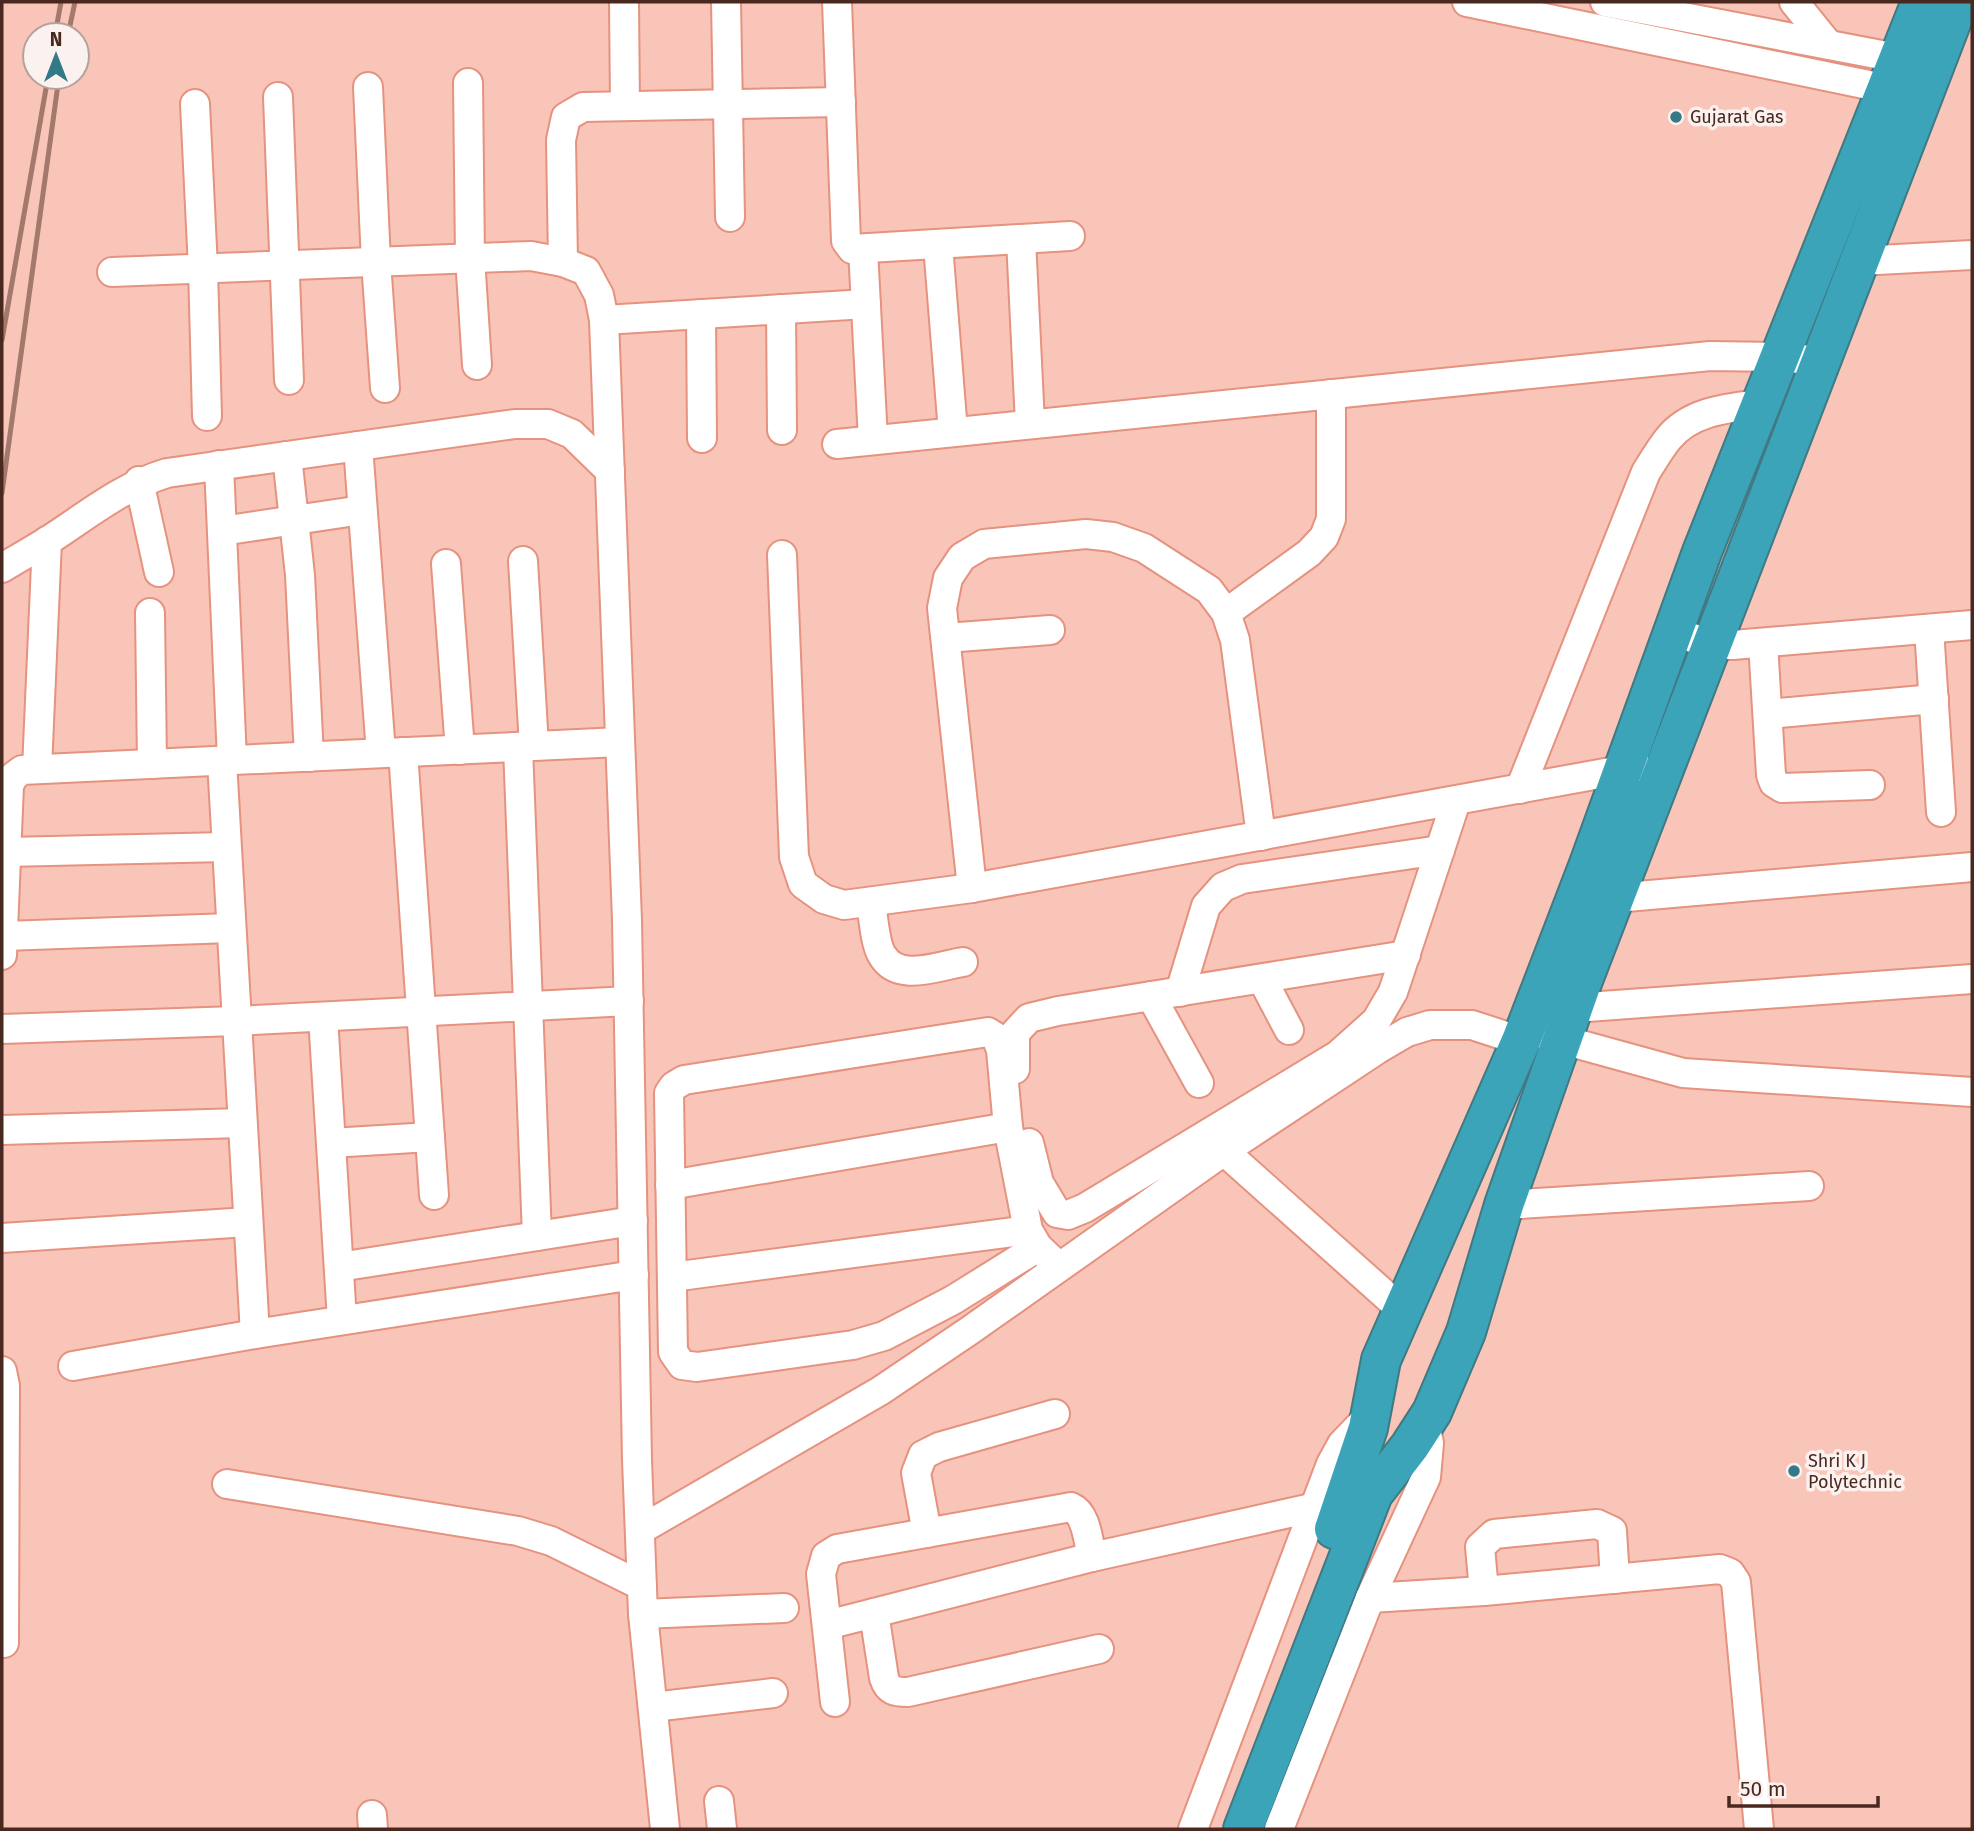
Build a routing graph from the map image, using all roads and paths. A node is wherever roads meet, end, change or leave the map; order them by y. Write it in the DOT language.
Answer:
graph roads {
  1 [pos="624,2"];
  2 [pos="726,2"];
  3 [pos="837,2"];
  4 [pos="1467,2"];
  5 [pos="1605,2"];
  6 [pos="1794,2"];
  7 [pos="1921,2"];
  8 [pos="1959,2"];
  9 [pos="1828,44"];
  10 [pos="1907,71"];
  11 [pos="468,83"];
  12 [pos="368,87"];
  13 [pos="278,97"];
  14 [pos="841,102"];
  15 [pos="195,104"];
  16 [pos="728,104"];
  17 [pos="625,106"];
  18 [pos="730,217"];
  19 [pos="1070,236"];
  20 [pos="1021,239"];
  21 [pos="938,244"];
  22 [pos="863,249"];
  23 [pos="1972,255"];
  24 [pos="470,258"];
  25 [pos="1859,261"];
  26 [pos="376,262"];
  27 [pos="563,262"];
  28 [pos="284,265"];
  29 [pos="203,268"];
  30 [pos="111,272"];
  31 [pos="866,304"];
  32 [pos="781,309"];
  33 [pos="701,314"];
  34 [pos="604,320"];
  35 [pos="1779,357"];
  36 [pos="1821,361"];
  37 [pos="477,365"];
  38 [pos="289,380"];
  39 [pos="384,388"];
  40 [pos="1331,394"];
  41 [pos="1761,404"];
  42 [pos="207,416"];
  43 [pos="1030,424"];
  44 [pos="782,430"];
  45 [pos="953,432"];
  46 [pos="702,438"];
  47 [pos="873,440"];
  48 [pos="837,444"];
  49 [pos="358,446"];
  50 [pos="287,456"];
  51 [pos="219,465"];
  52 [pos="610,471"];
  53 [pos="139,481"];
  54 [pos="362,510"];
  55 [pos="295,520"];
  56 [pos="222,531"];
  57 [pos="47,541"];
  58 [pos="782,555"];
  59 [pos="523,561"];
  60 [pos="446,564"];
  61 [pos="2,569"];
  62 [pos="159,572"];
  63 [pos="150,613"];
  64 [pos="1226,613"];
  65 [pos="1972,625"];
  66 [pos="1929,629"];
  67 [pos="1050,630"];
  68 [pos="1673,631"];
  69 [pos="946,638"];
  70 [pos="1763,643"];
  71 [pos="1712,645"];
  72 [pos="1934,699"];
  73 [pos="1768,714"];
  74 [pos="620,742"];
  75 [pos="526,747"];
  76 [pos="460,750"];
  77 [pos="392,753"];
  78 [pos="309,757"];
  79 [pos="1668,760"];
  80 [pos="227,761"];
  81 [pos="152,764"];
  82 [pos="37,769"];
  83 [pos="1622,771"];
  84 [pos="1870,785"];
  85 [pos="1520,789"];
  86 [pos="1456,801"];
  87 [pos="1941,812"];
  88 [pos="1261,836"];
  89 [pos="226,847"];
  90 [pos="1440,850"];
  91 [pos="6,852"];
  92 [pos="1972,867"];
  93 [pos="972,888"];
  94 [pos="1615,898"];
  95 [pos="871,902"];
  96 [pos="230,928"];
  97 [pos="3,946"];
  98 [pos="1406,955"];
  99 [pos="963,962"];
  100 [pos="1262,979"];
  101 [pos="1972,979"];
  102 [pos="1180,992"];
  103 [pos="1151,996"];
  104 [pos="629,1001"];
  105 [pos="529,1006"];
  106 [pos="422,1012"];
  107 [pos="323,1017"];
  108 [pos="236,1021"];
  109 [pos="1568,1025"];
  110 [pos="2,1029"];
  111 [pos="1289,1030"];
  112 [pos="1523,1035"];
  113 [pos="1199,1083"];
  114 [pos="1972,1092"];
  115 [pos="242,1123"];
  116 [pos="1008,1127"];
  117 [pos="2,1130"];
  118 [pos="430,1137"];
  119 [pos="331,1143"];
  120 [pos="1224,1151"];
  121 [pos="670,1185"];
  122 [pos="1808,1186"];
  123 [pos="434,1195"];
  124 [pos="1504,1205"];
  125 [pos="633,1221"];
  126 [pos="248,1222"];
  127 [pos="537,1236"];
  128 [pos="2,1238"];
  129 [pos="1033,1238"];
  130 [pos="1058,1266"];
  131 [pos="338,1267"];
  132 [pos="634,1275"];
  133 [pos="672,1277"];
  134 [pos="1402,1310"];
  135 [pos="342,1320"];
  136 [pos="255,1334"];
  137 [pos="73,1366"];
  138 [pos="2,1371"];
  139 [pos="1055,1414"];
  140 [pos="1370,1416"];
  141 [pos="1425,1422"];
  142 [pos="228,1483"];
  143 [pos="1362,1488"];
  144 [pos="1316,1507"];
  145 [pos="640,1530"];
  146 [pos="927,1533"];
  147 [pos="1092,1557"];
  148 [pos="1615,1579"];
  149 [pos="642,1586"];
  150 [pos="1484,1591"];
  151 [pos="1370,1598"];
  152 [pos="783,1608"];
  153 [pos="874,1612"];
  154 [pos="643,1614"];
  155 [pos="827,1625"];
  156 [pos="4,1643"];
  157 [pos="1099,1649"];
  158 [pos="773,1693"];
  159 [pos="835,1702"];
  160 [pos="653,1707"];
  161 [pos="719,1801"];
  162 [pos="665,1829"];
  163 [pos="722,1829"];
  164 [pos="1194,1829"];
  165 [pos="1223,1829"];
  166 [pos="1243,1829"];
  167 [pos="1279,1829"];
  168 [pos="1759,1829"];
  1 -- 17 [label="street"];
  2 -- 16 [label="street"];
  3 -- 14 [label="street"];
  4 -- 10 [label="street"];
  5 -- 9 [label="street"];
  6 -- 9 [label="street"];
  7 -- 10 [label="highway"];
  8 -- 10 [label="highway"];
  9 -- 10 [label="street"];
  10 -- 25 [label="highway"];
  10 -- 35 [label="highway"];
  11 -- 24 [label="street"];
  12 -- 26 [label="street"];
  13 -- 28 [label="street"];
  14 -- 16 [label="street"];
  14 -- 22 [label="street"];
  15 -- 29 [label="street"];
  16 -- 17 [label="street"];
  16 -- 18 [label="street"];
  17 -- 27 [label="street"];
  19 -- 20 [label="street"];
  20 -- 21 [label="street"];
  20 -- 43 [label="street"];
  21 -- 22 [label="street"];
  21 -- 45 [label="street"];
  22 -- 31 [label="street"];
  23 -- 25 [label="street"];
  24 -- 26 [label="street"];
  24 -- 27 [label="street"];
  24 -- 37 [label="street"];
  25 -- 36 [label="highway"];
  26 -- 28 [label="street"];
  26 -- 39 [label="street"];
  27 -- 34 [label="street"];
  28 -- 29 [label="street"];
  28 -- 38 [label="street"];
  29 -- 30 [label="street"];
  29 -- 42 [label="street"];
  31 -- 32 [label="street"];
  31 -- 47 [label="street"];
  32 -- 33 [label="street"];
  32 -- 44 [label="street"];
  33 -- 34 [label="street"];
  33 -- 46 [label="street"];
  34 -- 52 [label="street"];
  35 -- 36 [label="street"];
  35 -- 40 [label="street"];
  35 -- 41 [label="highway"];
  36 -- 71 [label="highway"];
  40 -- 43 [label="street"];
  40 -- 64 [label="street"];
  41 -- 68 [label="highway"];
  41 -- 85 [label="street"];
  43 -- 45 [label="street"];
  45 -- 47 [label="street"];
  47 -- 48 [label="street"];
  49 -- 50 [label="street"];
  49 -- 52 [label="street"];
  49 -- 54 [label="street"];
  50 -- 51 [label="street"];
  50 -- 55 [label="street"];
  51 -- 53 [label="street"];
  51 -- 56 [label="street"];
  52 -- 74 [label="street"];
  53 -- 57 [label="street"];
  53 -- 62 [label="street"];
  54 -- 55 [label="street"];
  54 -- 77 [label="street"];
  55 -- 56 [label="street"];
  55 -- 78 [label="street"];
  56 -- 80 [label="street"];
  57 -- 61 [label="street"];
  57 -- 82 [label="street"];
  58 -- 95 [label="street"];
  59 -- 75 [label="street"];
  60 -- 76 [label="street"];
  63 -- 81 [label="street"];
  64 -- 69 [label="street"];
  64 -- 88 [label="street"];
  65 -- 66 [label="street"];
  66 -- 70 [label="street"];
  66 -- 72 [label="street"];
  67 -- 69 [label="street"];
  68 -- 71 [label="street"];
  68 -- 83 [label="highway"];
  69 -- 93 [label="street"];
  70 -- 71 [label="street"];
  70 -- 73 [label="street"];
  71 -- 79 [label="highway"];
  72 -- 73 [label="street"];
  72 -- 87 [label="street"];
  73 -- 84 [label="street"];
  74 -- 75 [label="street"];
  74 -- 104 [label="street"];
  75 -- 76 [label="street"];
  75 -- 105 [label="street"];
  76 -- 77 [label="street"];
  77 -- 78 [label="street"];
  77 -- 106 [label="street"];
  78 -- 80 [label="street"];
  79 -- 83 [label="street"];
  79 -- 94 [label="highway"];
  80 -- 81 [label="street"];
  80 -- 89 [label="street"];
  81 -- 82 [label="street"];
  82 -- 91 [label="street"];
  83 -- 85 [label="street"];
  83 -- 112 [label="highway"];
  85 -- 86 [label="street"];
  86 -- 88 [label="street"];
  86 -- 90 [label="street"];
  88 -- 93 [label="street"];
  89 -- 91 [label="street"];
  89 -- 96 [label="street"];
  90 -- 98 [label="street"];
  90 -- 102 [label="street"];
  91 -- 97 [label="street"];
  92 -- 94 [label="street"];
  93 -- 95 [label="street"];
  94 -- 109 [label="highway"];
  95 -- 99 [label="street"];
  96 -- 97 [label="street"];
  96 -- 108 [label="street"];
  98 -- 100 [label="street"];
  98 -- 103 [label="street"];
  100 -- 102 [label="street"];
  100 -- 111 [label="street"];
  101 -- 109 [label="street"];
  102 -- 103 [label="street"];
  103 -- 113 [label="street"];
  104 -- 105 [label="street"];
  104 -- 125 [label="street"];
  105 -- 106 [label="street"];
  105 -- 127 [label="street"];
  106 -- 107 [label="street"];
  106 -- 118 [label="street"];
  107 -- 108 [label="street"];
  107 -- 119 [label="street"];
  108 -- 110 [label="street"];
  108 -- 115 [label="street"];
  109 -- 112 [label="street"];
  109 -- 114 [label="street"];
  109 -- 124 [label="highway"];
  112 -- 120 [label="street"];
  112 -- 134 [label="highway"];
  115 -- 117 [label="street"];
  115 -- 126 [label="street"];
  116 -- 121 [label="street"];
  116 -- 121 [label="street"];
  116 -- 129 [label="street"];
  118 -- 119 [label="street"];
  118 -- 123 [label="street"];
  119 -- 131 [label="street"];
  120 -- 130 [label="street"];
  120 -- 134 [label="street"];
  121 -- 133 [label="street"];
  122 -- 124 [label="street"];
  124 -- 141 [label="highway"];
  125 -- 127 [label="street"];
  125 -- 132 [label="street"];
  126 -- 128 [label="street"];
  126 -- 136 [label="street"];
  127 -- 131 [label="street"];
  129 -- 130 [label="street"];
  129 -- 133 [label="street"];
  129 -- 133 [label="street"];
  130 -- 145 [label="street"];
  131 -- 135 [label="street"];
  132 -- 135 [label="street"];
  132 -- 145 [label="street"];
  134 -- 140 [label="highway"];
  135 -- 136 [label="street"];
  136 -- 137 [label="street"];
  138 -- 156 [label="street"];
  139 -- 146 [label="street"];
  140 -- 143 [label="highway"];
  140 -- 144 [label="street"];
  141 -- 143 [label="highway"];
  141 -- 151 [label="street"];
  142 -- 149 [label="street"];
  143 -- 165 [label="highway"];
  143 -- 166 [label="highway"];
  144 -- 147 [label="street"];
  144 -- 164 [label="street"];
  145 -- 149 [label="street"];
  146 -- 147 [label="street"];
  146 -- 155 [label="street"];
  147 -- 153 [label="street"];
  148 -- 150 [label="street"];
  148 -- 150 [label="street"];
  148 -- 168 [label="street"];
  149 -- 154 [label="street"];
  150 -- 151 [label="street"];
  151 -- 167 [label="street"];
  152 -- 154 [label="street"];
  153 -- 155 [label="street"];
  153 -- 157 [label="street"];
  154 -- 160 [label="street"];
  155 -- 159 [label="street"];
  158 -- 160 [label="street"];
  160 -- 162 [label="street"];
  161 -- 163 [label="street"];
}
